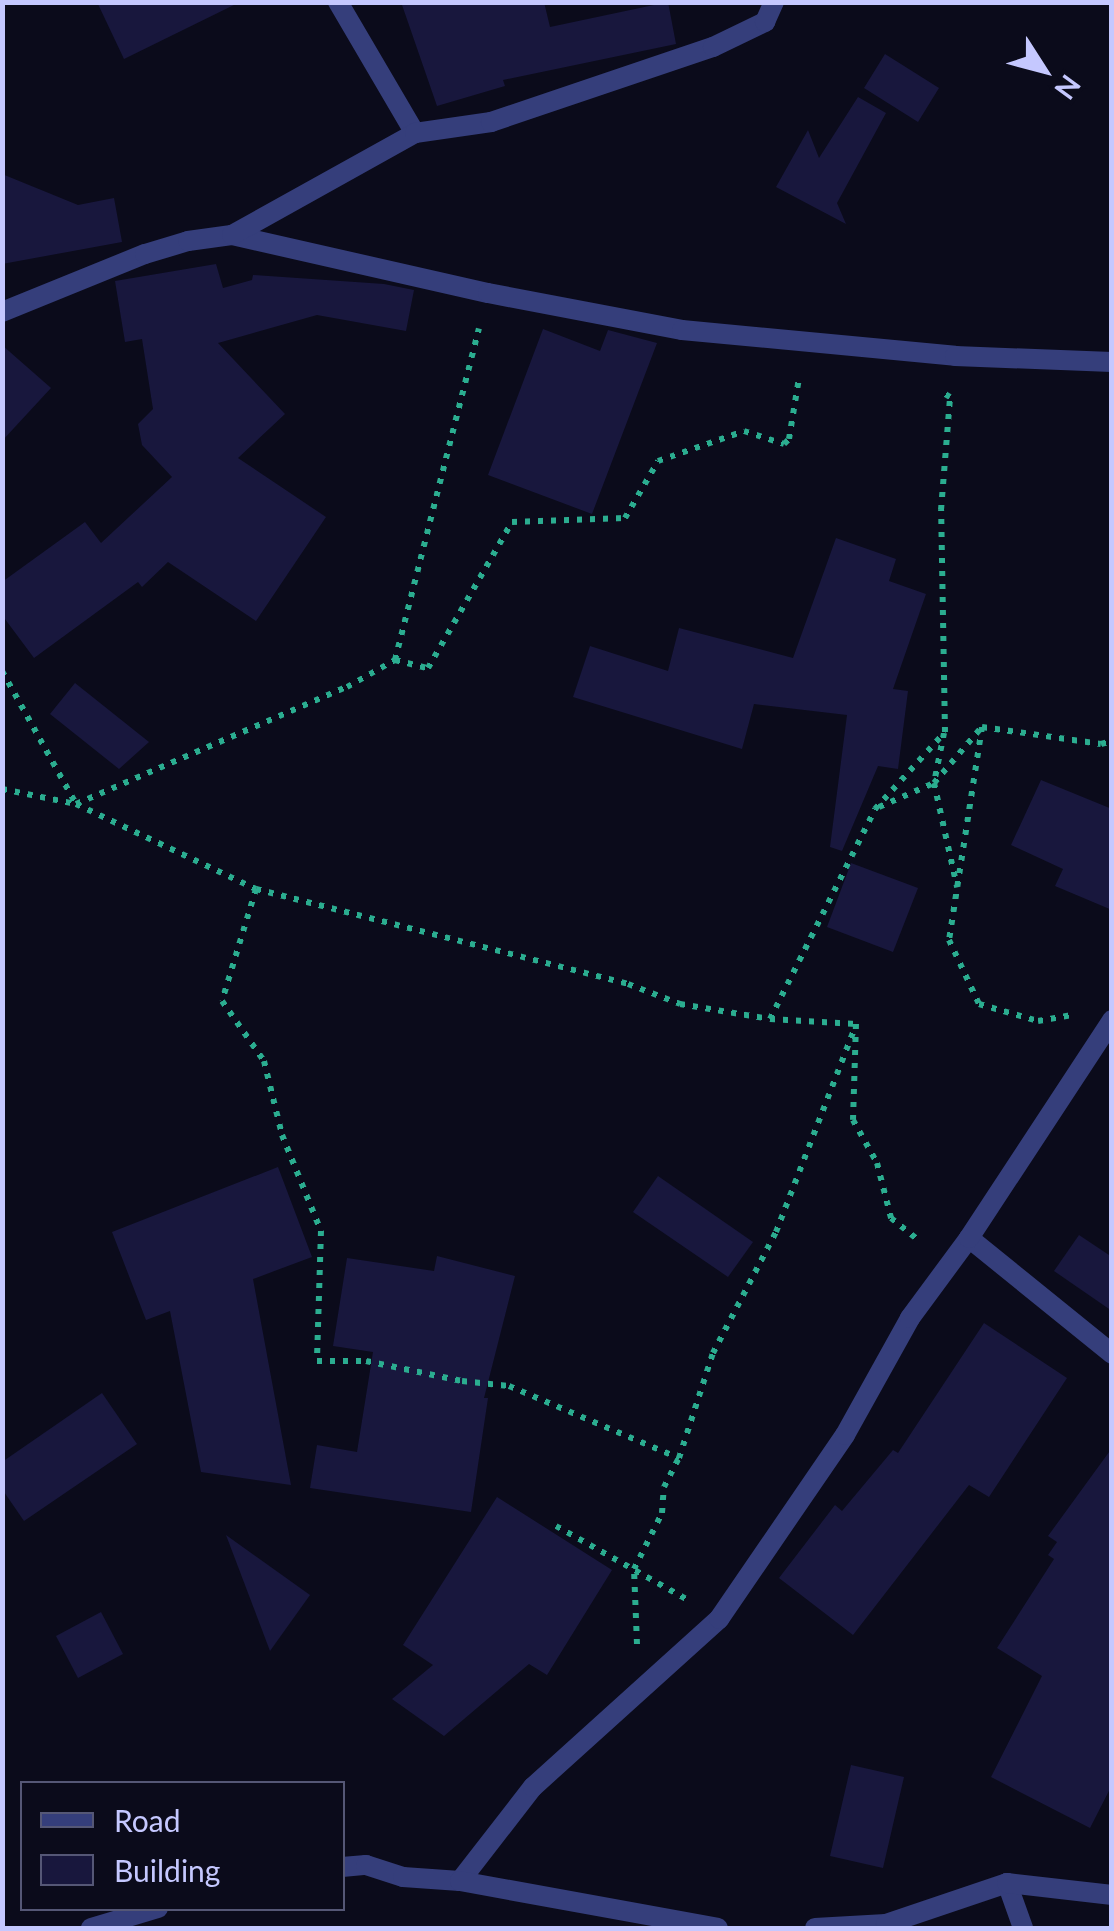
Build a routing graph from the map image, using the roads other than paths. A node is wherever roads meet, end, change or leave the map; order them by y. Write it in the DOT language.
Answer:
graph roads {
  1 [pos="338,2"];
  2 [pos="774,2"];
  3 [pos="415,133"];
  4 [pos="232,236"];
  5 [pos="2,312"];
  6 [pos="1112,362"];
  7 [pos="1102,1016"];
  8 [pos="969,1238"];
  9 [pos="1112,1354"];
  10 [pos="345,1867"];
  11 [pos="460,1881"];
  12 [pos="1007,1882"];
  13 [pos="1112,1895"];
  14 [pos="148,1911"];
  15 [pos="91,1928"];
  16 [pos="718,1928"];
  17 [pos="815,1928"];
  18 [pos="1023,1928"];
  1 -- 3 [label="street"];
  2 -- 3 [label="street"];
  3 -- 4 [label="street"];
  4 -- 5 [label="street"];
  4 -- 6 [label="street"];
  7 -- 8 [label="street"];
  8 -- 9 [label="street"];
  8 -- 11 [label="street"];
  10 -- 11 [label="street"];
  11 -- 16 [label="street"];
  12 -- 13 [label="street"];
  12 -- 17 [label="street"];
  12 -- 18 [label="street"];
  14 -- 15 [label="street"];
}
